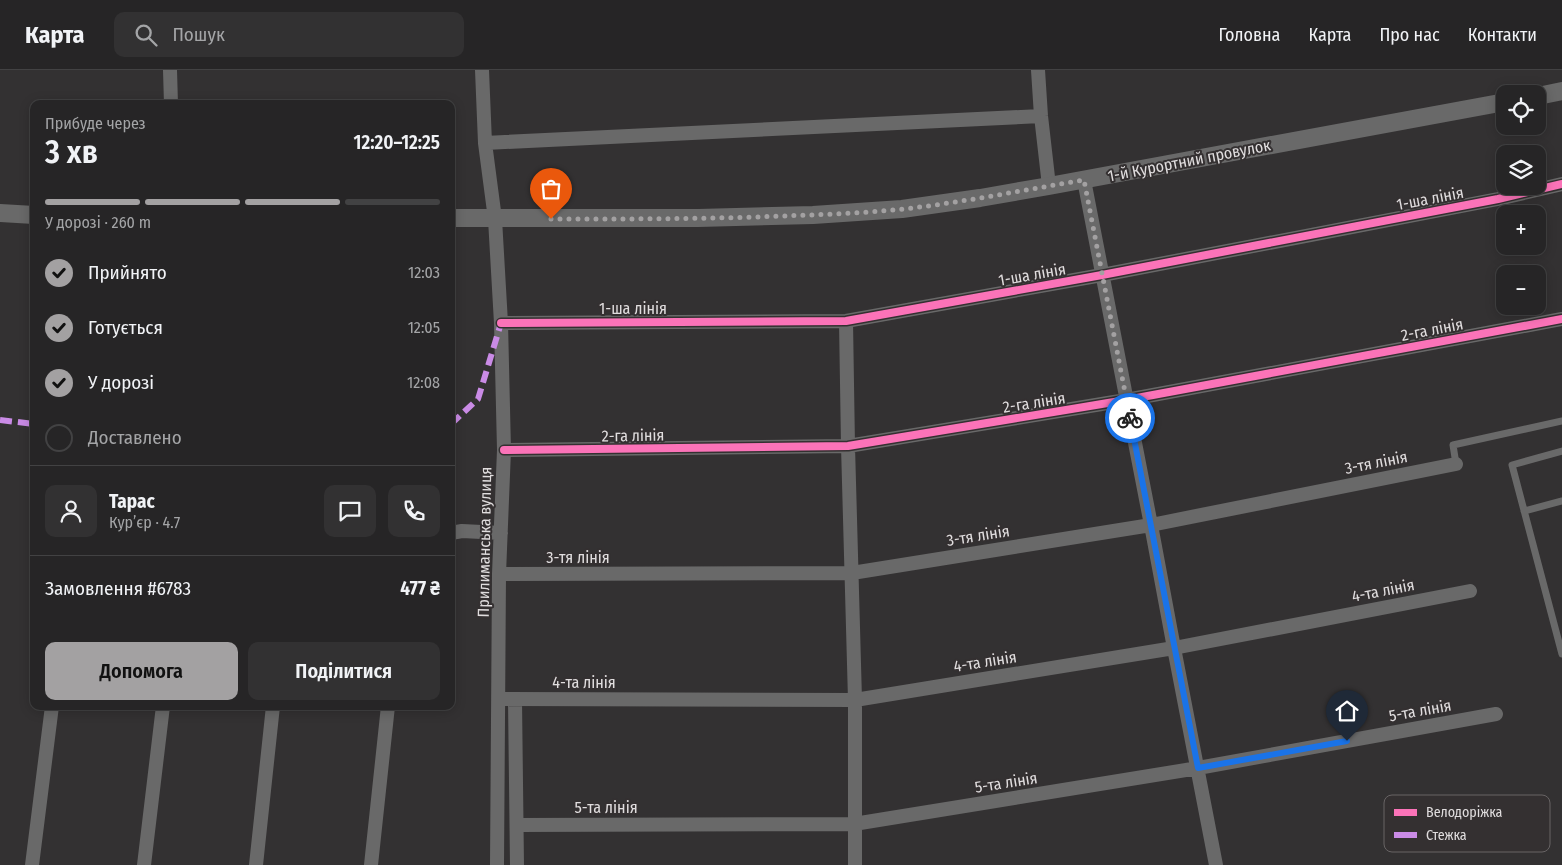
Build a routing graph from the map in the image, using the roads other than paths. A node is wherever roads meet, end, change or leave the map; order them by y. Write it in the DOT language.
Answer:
graph roads {
  1 [pos="170,70"];
  2 [pos="482,70"];
  3 [pos="1038,70"];
  4 [pos="1562,91"];
  5 [pos="1546,94"];
  6 [pos="171,100"];
  7 [pos="1496,104"];
  8 [pos="1041,116"];
  9 [pos="485,144"];
  10 [pos="1084,180"];
  11 [pos="1562,184"];
  12 [pos="1049,186"];
  13 [pos="0,213"];
  14 [pos="30,215"];
  15 [pos="455,218"];
  16 [pos="495,219"];
  17 [pos="1102,275"];
  18 [pos="1562,319"];
  19 [pos="846,321"];
  20 [pos="501,323"];
  21 [pos="1126,400"];
  22 [pos="1562,421"];
  23 [pos="848,446"];
  24 [pos="504,450"];
  25 [pos="1562,451"];
  26 [pos="1456,464"];
  27 [pos="1562,501"];
  28 [pos="1524,511"];
  29 [pos="1151,525"];
  30 [pos="455,533"];
  31 [pos="501,533"];
  32 [pos="852,573"];
  33 [pos="499,574"];
  34 [pos="1470,591"];
  35 [pos="1174,648"];
  36 [pos="1562,654"];
  37 [pos="499,699"];
  38 [pos="515,700"];
  39 [pos="855,700"];
  40 [pos="51,710"];
  41 [pos="163,710"];
  42 [pos="273,710"];
  43 [pos="388,710"];
  44 [pos="1496,714"];
  45 [pos="1198,768"];
  46 [pos="854,824"];
  47 [pos="517,825"];
  48 [pos="32,865"];
  49 [pos="144,865"];
  50 [pos="256,865"];
  51 [pos="371,865"];
  52 [pos="497,865"];
  53 [pos="517,865"];
  54 [pos="855,865"];
  55 [pos="1216,865"];
  1 -- 6 [label="street"];
  2 -- 9 [label="street, Прилиманська вулиця"];
  3 -- 8 [label="street"];
  4 -- 5 [label="street"];
  7 -- 10 [label="street, 1-й Курортний провулок"];
  8 -- 9 [label="street"];
  8 -- 12 [label="street"];
  9 -- 16 [label="street, Прилиманська вулиця"];
  10 -- 12 [label="street, 1-й Курортний провулок"];
  10 -- 17 [label="street"];
  11 -- 17 [label="street, 1-ша лінія"];
  12 -- 16 [label="street, 1-й Курортний провулок"];
  13 -- 14 [label="street"];
  15 -- 16 [label="street, 1-й Курортний провулок"];
  16 -- 20 [label="street, Прилиманська вулиця"];
  17 -- 19 [label="street, 1-ша лінія"];
  17 -- 21 [label="street"];
  18 -- 21 [label="street, 2-га лінія"];
  19 -- 20 [label="street, 1-ша лінія"];
  19 -- 23 [label="street"];
  20 -- 24 [label="street, Прилиманська вулиця"];
  21 -- 23 [label="street, 2-га лінія"];
  21 -- 29 [label="street"];
  22 -- 26 [label="lane"];
  23 -- 24 [label="street, 2-га лінія"];
  23 -- 32 [label="street"];
  24 -- 31 [label="street, Прилиманська вулиця"];
  25 -- 28 [label="lane"];
  26 -- 29 [label="street, 3-тя лінія"];
  27 -- 28 [label="lane"];
  28 -- 36 [label="lane"];
  29 -- 32 [label="street, 3-тя лінія"];
  29 -- 35 [label="street"];
  30 -- 31 [label="street"];
  31 -- 33 [label="street, Прилиманська вулиця"];
  32 -- 33 [label="street, 3-тя лінія"];
  32 -- 39 [label="street"];
  33 -- 37 [label="street, Прилиманська вулиця"];
  34 -- 35 [label="street, 4-та лінія"];
  35 -- 39 [label="street, 4-та лінія"];
  35 -- 45 [label="street"];
  37 -- 38 [label="street, 4-та лінія"];
  37 -- 52 [label="street, Прилиманська вулиця"];
  38 -- 39 [label="street, 4-та лінія"];
  38 -- 47 [label="street"];
  39 -- 46 [label="street"];
  40 -- 48 [label="street"];
  41 -- 49 [label="street"];
  42 -- 50 [label="street"];
  43 -- 51 [label="street"];
  44 -- 45 [label="street, 5-та лінія"];
  45 -- 46 [label="street, 5-та лінія"];
  45 -- 55 [label="street"];
  46 -- 47 [label="street, 5-та лінія"];
  46 -- 54 [label="street"];
  47 -- 53 [label="street"];
}
